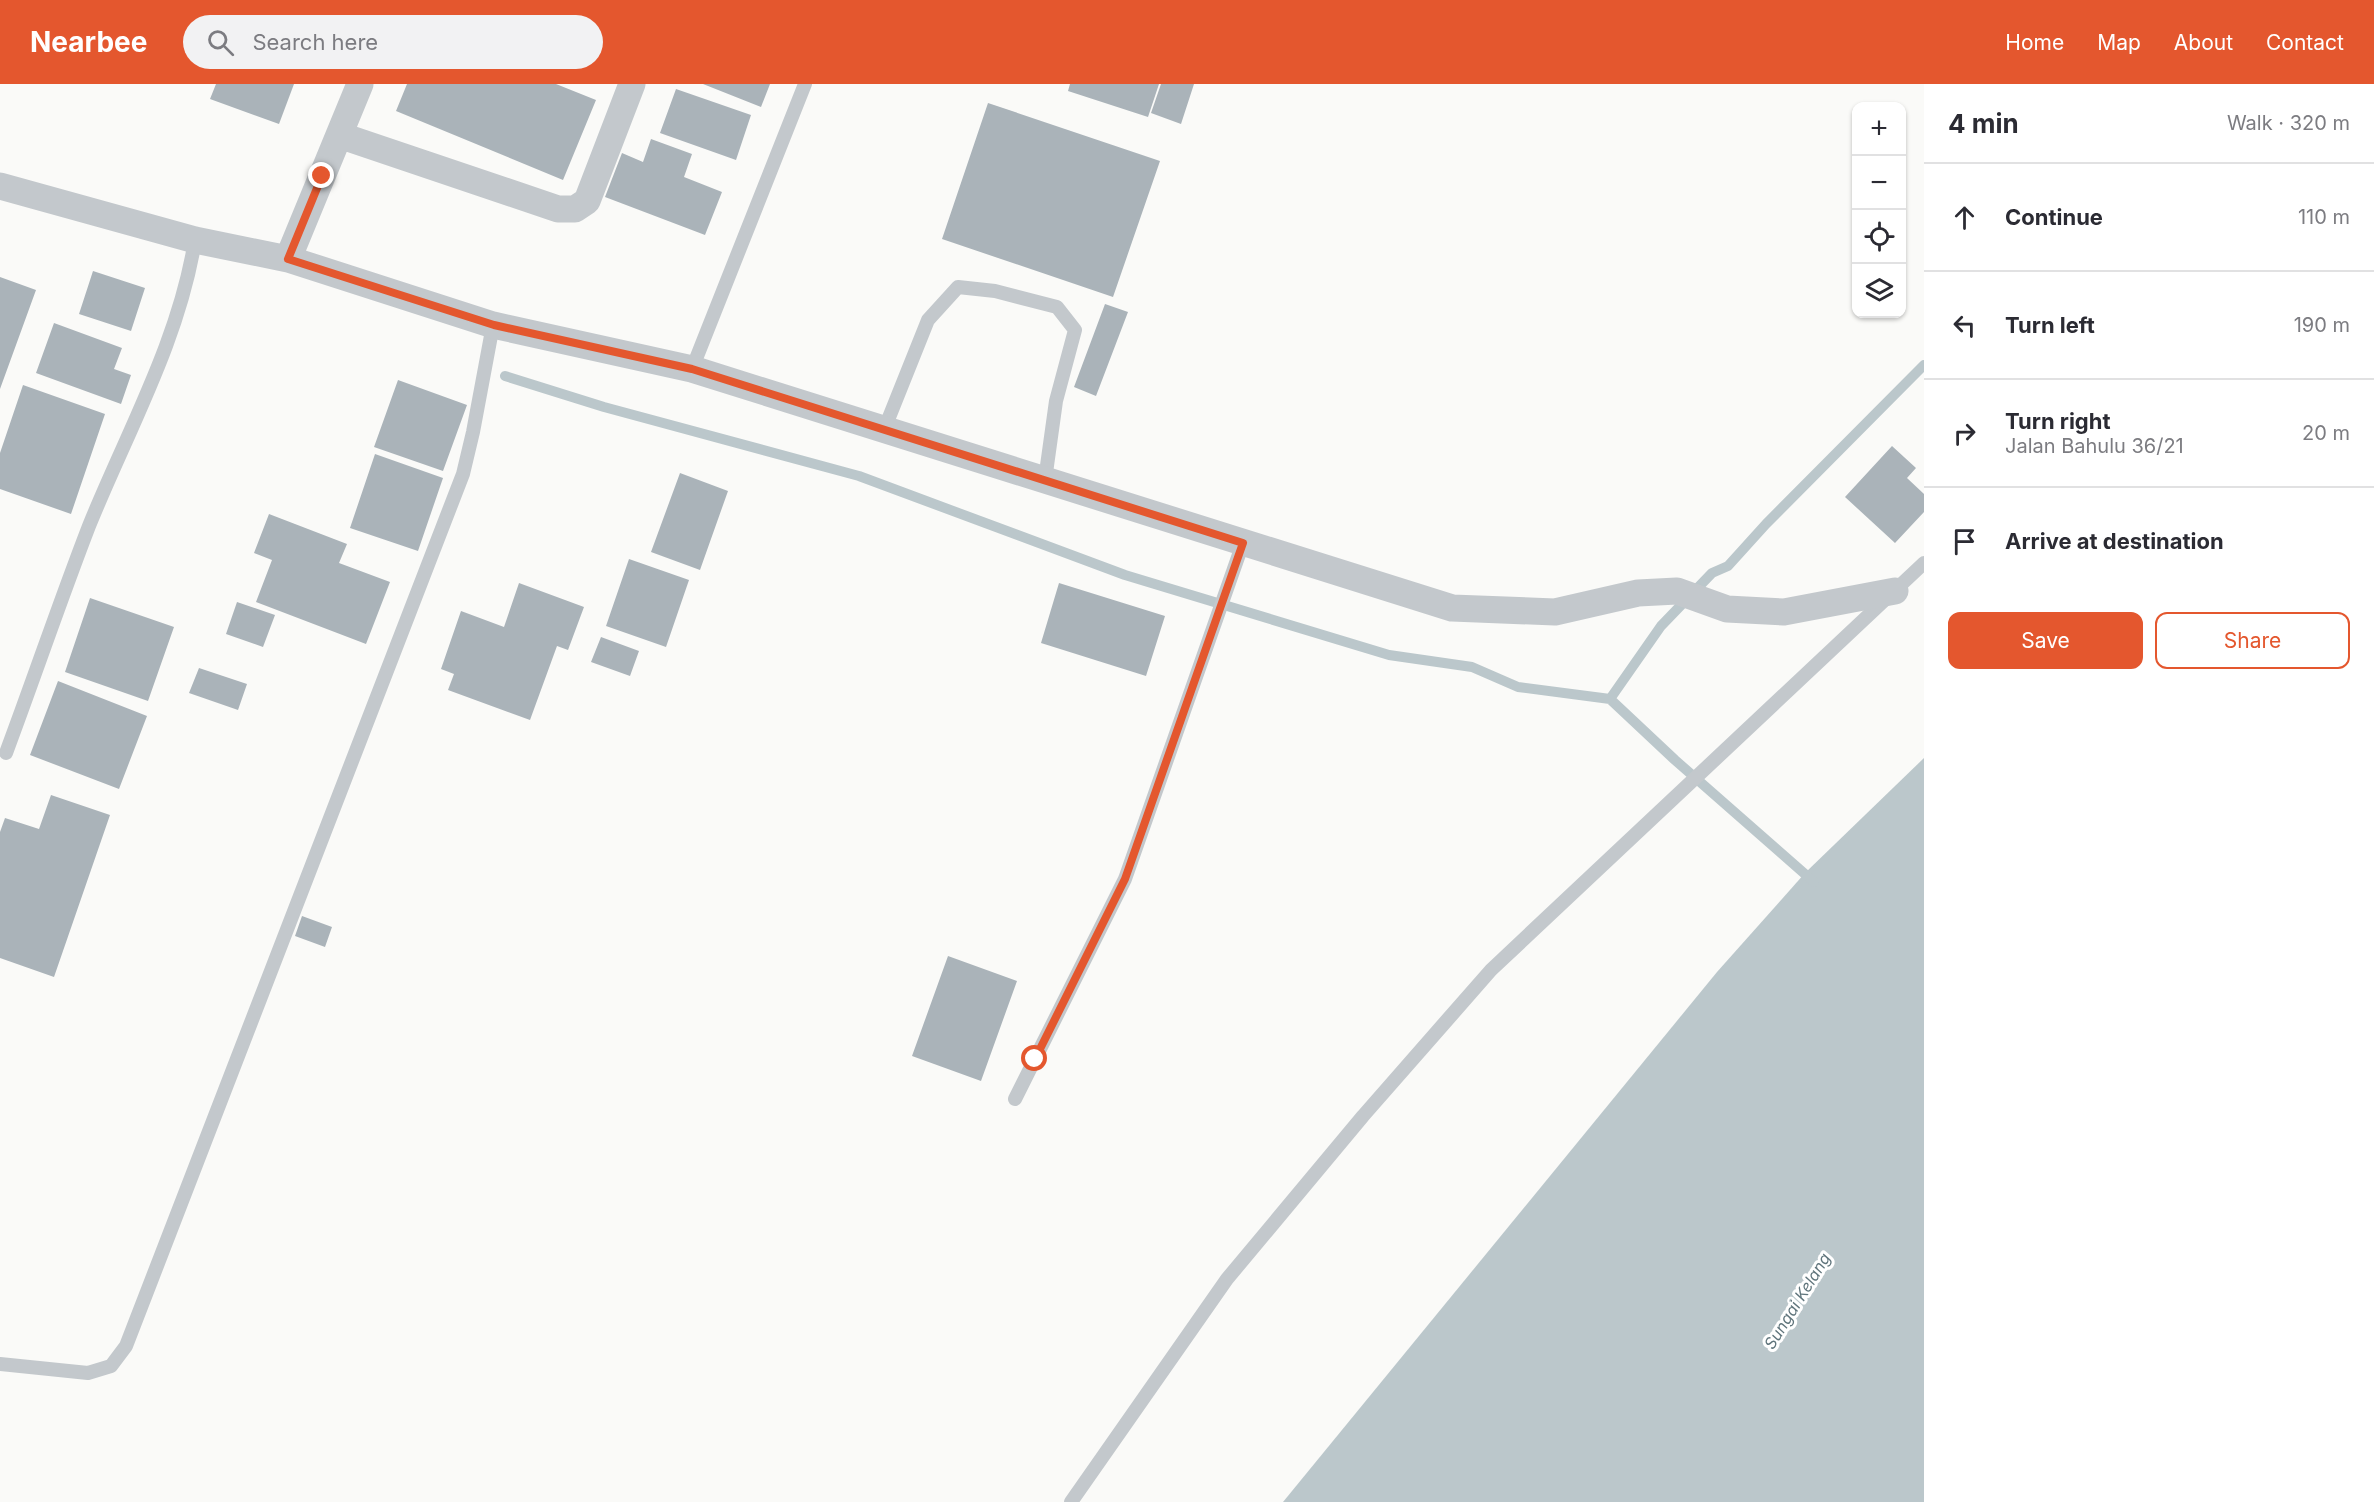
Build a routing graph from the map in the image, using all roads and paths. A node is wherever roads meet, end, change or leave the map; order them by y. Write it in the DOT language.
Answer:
graph roads {
  1 [pos="360,84"];
  2 [pos="632,84"];
  3 [pos="805,84"];
  4 [pos="339,135"];
  5 [pos="0,186"];
  6 [pos="193,251"];
  7 [pos="288,259"];
  8 [pos="494,325"];
  9 [pos="692,369"];
  10 [pos="884,430"];
  11 [pos="1045,480"];
  12 [pos="1243,543"];
  13 [pos="1924,563"];
  14 [pos="1895,591"];
  15 [pos="6,753"];
  16 [pos="1015,1099"];
  17 [pos="0,1364"];
  18 [pos="1071,1502"];
  1 -- 4 [label="street"];
  2 -- 4 [label="street"];
  3 -- 9 [label="lane"];
  4 -- 7 [label="street"];
  5 -- 6 [label="street"];
  6 -- 7 [label="street"];
  6 -- 15 [label="lane"];
  7 -- 8 [label="street"];
  8 -- 9 [label="street"];
  8 -- 17 [label="lane"];
  9 -- 10 [label="street"];
  10 -- 11 [label="street"];
  10 -- 11 [label="lane"];
  11 -- 12 [label="street"];
  12 -- 14 [label="street"];
  12 -- 16 [label="lane"];
  13 -- 14 [label="lane"];
  14 -- 18 [label="lane"];
}
